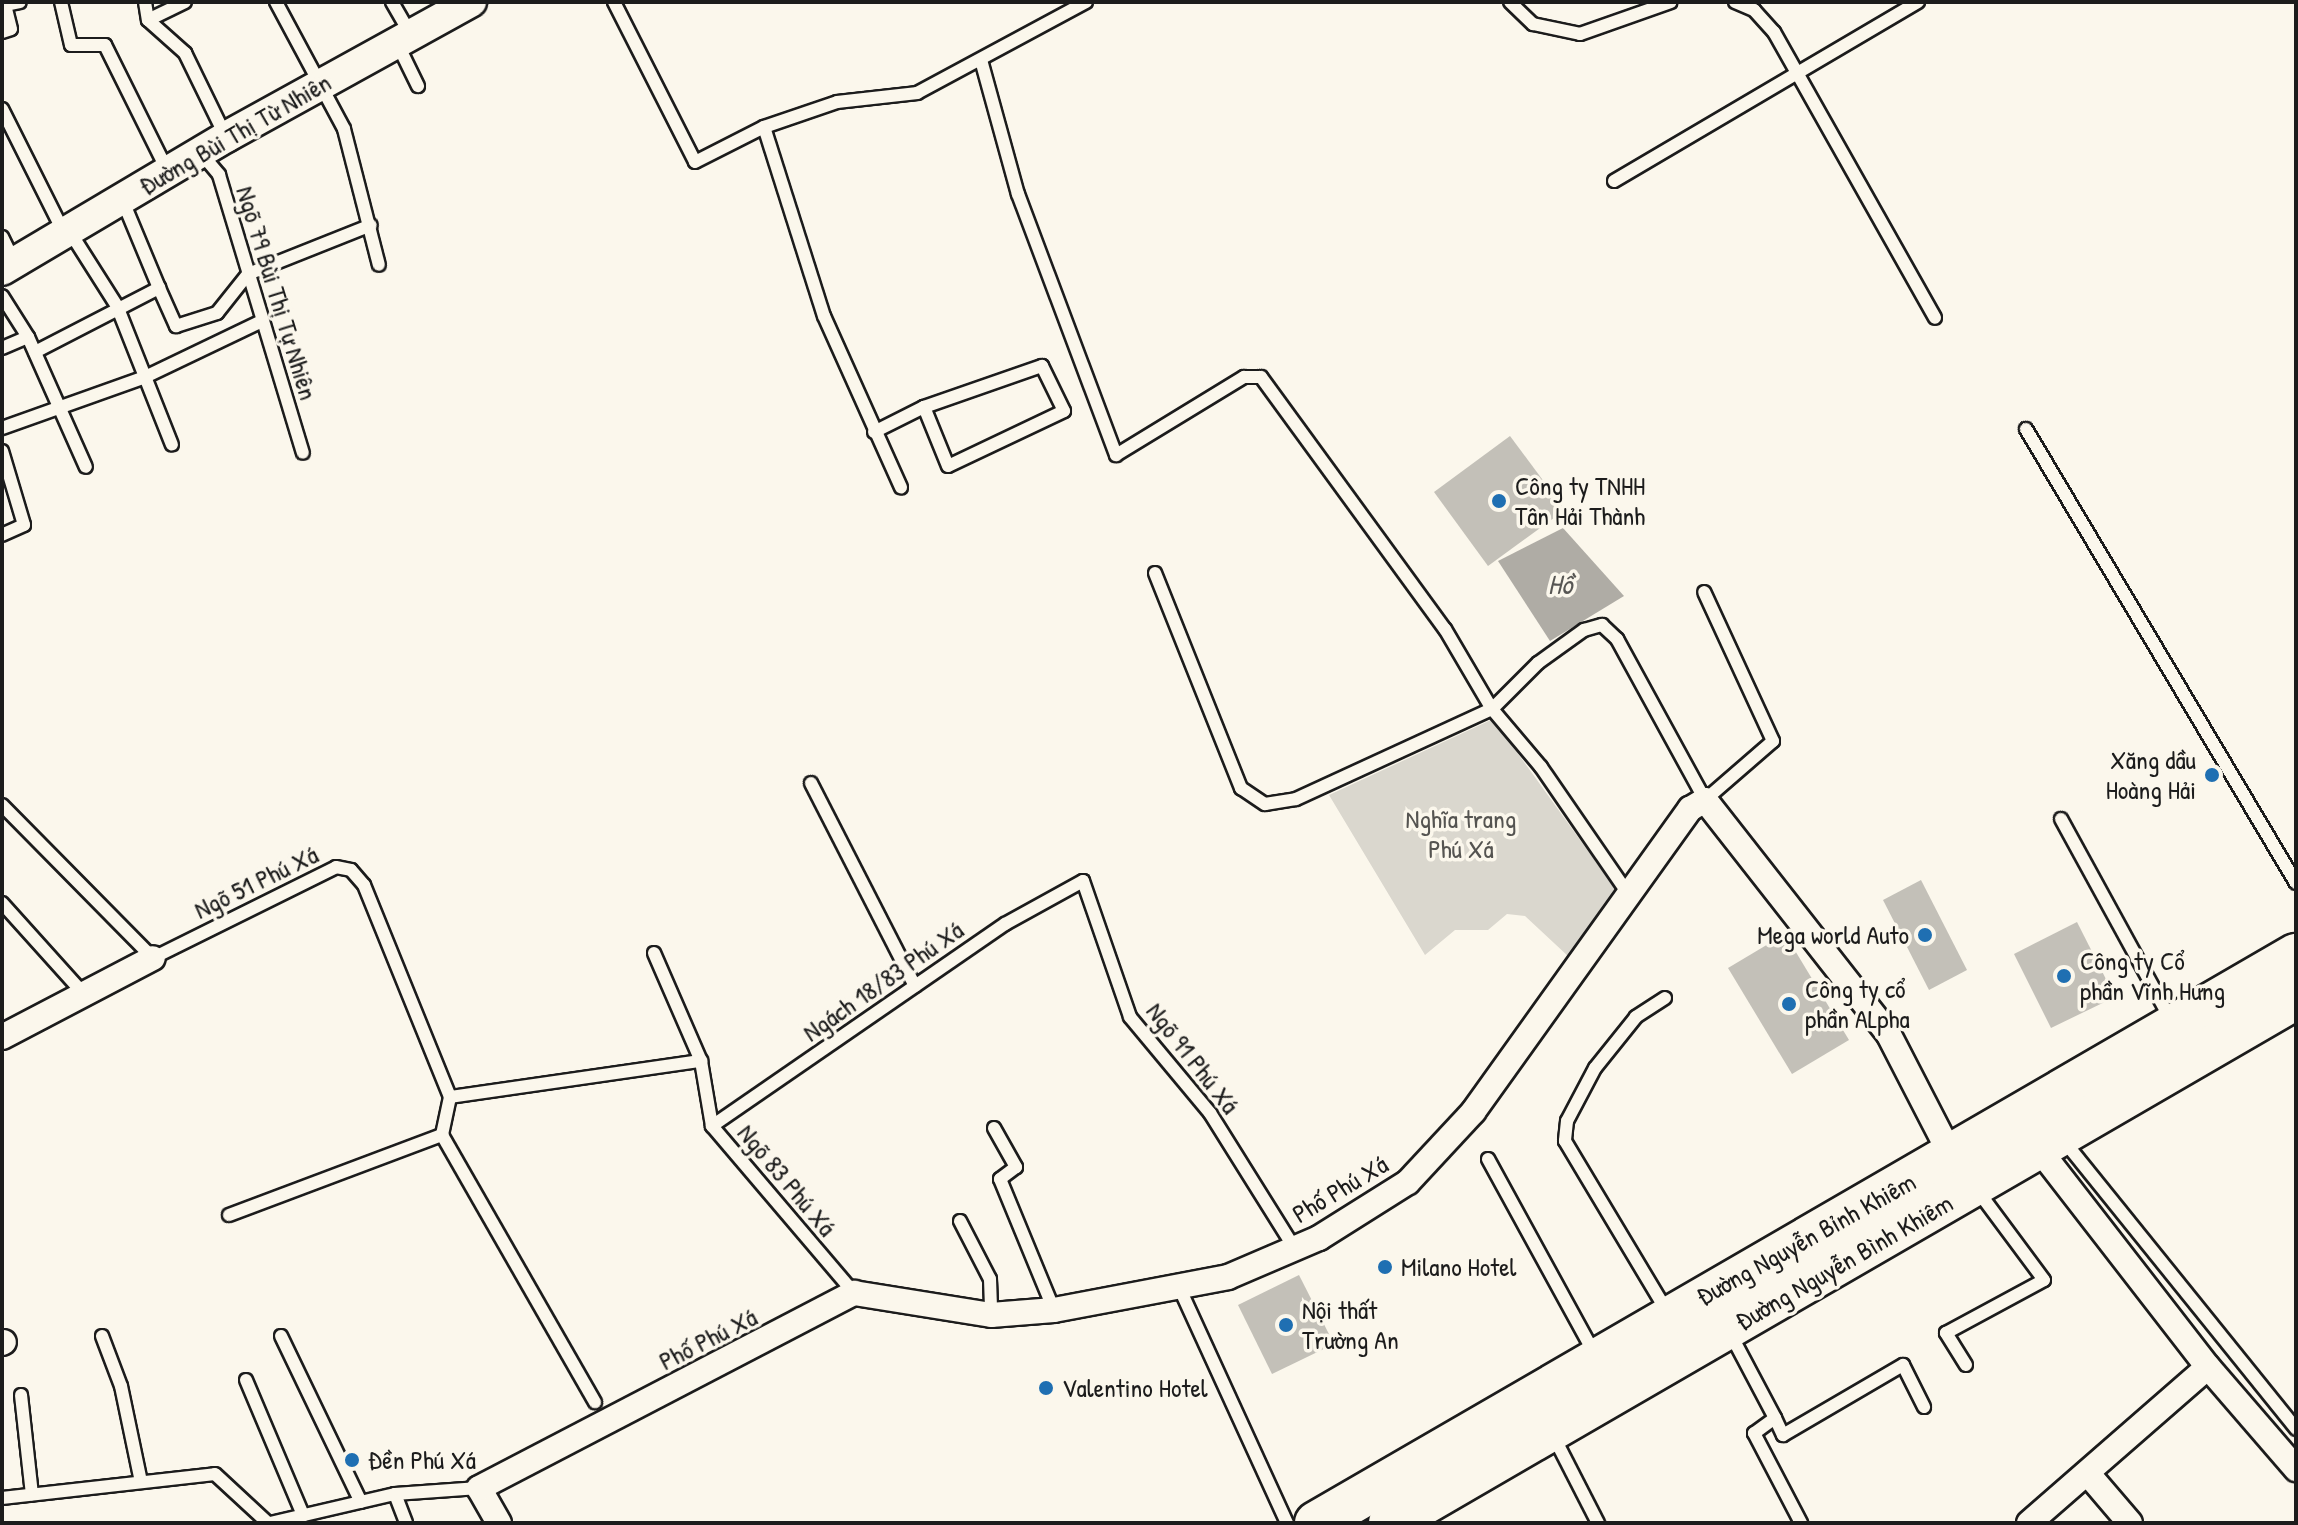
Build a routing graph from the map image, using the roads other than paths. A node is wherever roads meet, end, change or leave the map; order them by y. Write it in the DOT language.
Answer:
graph roads {
  1 [pos="20,2"];
  2 [pos="61,2"];
  3 [pos="145,2"];
  4 [pos="185,2"];
  5 [pos="276,2"];
  6 [pos="392,2"];
  7 [pos="471,2"];
  8 [pos="614,2"];
  9 [pos="1086,2"];
  10 [pos="1510,2"];
  11 [pos="1671,2"];
  12 [pos="1735,2"];
  13 [pos="1918,2"];
  14 [pos="5,4"];
  15 [pos="148,20"];
  16 [pos="2,32"];
  17 [pos="404,39"];
  18 [pos="981,60"];
  19 [pos="1799,74"];
  20 [pos="319,86"];
  21 [pos="418,86"];
  22 [pos="2,109"];
  23 [pos="764,127"];
  24 [pos="213,145"];
  25 [pos="168,172"];
  26 [pos="1614,181"];
  27 [pos="122,199"];
  28 [pos="371,225"];
  29 [pos="64,233"];
  30 [pos="6,256"];
  31 [pos="379,265"];
  32 [pos="248,274"];
  33 [pos="159,288"];
  34 [pos="2,296"];
  35 [pos="117,306"];
  36 [pos="1935,318"];
  37 [pos="262,321"];
  38 [pos="28,337"];
  39 [pos="2,348"];
  40 [pos="35,352"];
  41 [pos="145,377"];
  42 [pos="924,407"];
  43 [pos="61,410"];
  44 [pos="2,428"];
  45 [pos="2026,429"];
  46 [pos="874,432"];
  47 [pos="172,445"];
  48 [pos="2,451"];
  49 [pos="303,453"];
  50 [pos="86,467"];
  51 [pos="901,487"];
  52 [pos="2,535"];
  53 [pos="1155,573"];
  54 [pos="1704,592"];
  55 [pos="1492,709"];
  56 [pos="811,783"];
  57 [pos="1705,800"];
  58 [pos="2,805"];
  59 [pos="2061,819"];
  60 [pos="1083,881"];
  61 [pos="2296,883"];
  62 [pos="1629,895"];
  63 [pos="2,903"];
  64 [pos="654,953"];
  65 [pos="2296,955"];
  66 [pos="153,958"];
  67 [pos="915,986"];
  68 [pos="84,994"];
  69 [pos="1665,998"];
  70 [pos="2296,998"];
  71 [pos="2175,1026"];
  72 [pos="2,1037"];
  73 [pos="701,1061"];
  74 [pos="450,1097"];
  75 [pos="712,1126"];
  76 [pos="994,1128"];
  77 [pos="442,1135"];
  78 [pos="2049,1141"];
  79 [pos="1488,1159"];
  80 [pos="1963,1172"];
  81 [pos="229,1215"];
  82 [pos="960,1221"];
  83 [pos="1295,1249"];
  84 [pos="1179,1287"];
  85 [pos="854,1293"];
  86 [pos="1054,1310"];
  87 [pos="991,1315"];
  88 [pos="1670,1316"];
  89 [pos="1728,1330"];
  90 [pos="102,1336"];
  91 [pos="281,1336"];
  92 [pos="1597,1359"];
  93 [pos="1966,1365"];
  94 [pos="2208,1367"];
  95 [pos="246,1380"];
  96 [pos="21,1395"];
  97 [pos="595,1402"];
  98 [pos="1924,1407"];
  99 [pos="1775,1418"];
  100 [pos="2296,1429"];
  101 [pos="1551,1431"];
  102 [pos="2296,1469"];
  103 [pos="2089,1475"];
  104 [pos="141,1482"];
  105 [pos="479,1488"];
  106 [pos="32,1494"];
  107 [pos="395,1494"];
  108 [pos="2,1498"];
  109 [pos="361,1502"];
  110 [pos="303,1515"];
  111 [pos="269,1523"];
  112 [pos="406,1523"];
  113 [pos="499,1523"];
  114 [pos="1287,1523"];
  115 [pos="1316,1523"];
  116 [pos="1390,1523"];
  117 [pos="1598,1523"];
  118 [pos="1801,1523"];
  119 [pos="2029,1523"];
  120 [pos="2130,1523"];
  1 -- 14 [label="lane"];
  2 -- 25 [label="lane"];
  3 -- 15 [label="lane"];
  4 -- 15 [label="lane"];
  5 -- 20 [label="lane"];
  6 -- 17 [label="lane"];
  7 -- 17 [label="street, Đường Bùi Thị Từ Nhiên"];
  8 -- 23 [label="lane"];
  9 -- 18 [label="lane"];
  10 -- 11 [label="lane"];
  12 -- 19 [label="lane"];
  13 -- 19 [label="lane"];
  14 -- 16 [label="lane"];
  15 -- 24 [label="lane, Ngõ 79 Bùi Thị Tự Nhiên"];
  17 -- 20 [label="street, Đường Bùi Thị Từ Nhiên"];
  17 -- 21 [label="lane"];
  18 -- 23 [label="lane"];
  18 -- 55 [label="lane"];
  19 -- 26 [label="lane"];
  19 -- 36 [label="lane"];
  20 -- 24 [label="street, Đường Bùi Thị Từ Nhiên"];
  20 -- 28 [label="lane"];
  22 -- 29 [label="lane"];
  23 -- 46 [label="lane"];
  24 -- 25 [label="street, Đường Bùi Thị Từ Nhiên"];
  24 -- 32 [label="lane, Ngõ 79 Bùi Thị Tự Nhiên"];
  25 -- 27 [label="street, Đường Bùi Thị Từ Nhiên"];
  27 -- 29 [label="street, Đường Bùi Thị Từ Nhiên"];
  27 -- 33 [label="lane"];
  28 -- 31 [label="lane"];
  28 -- 32 [label="lane"];
  29 -- 30 [label="street, Đường Bùi Thị Từ Nhiên"];
  29 -- 35 [label="lane"];
  32 -- 33 [label="lane"];
  32 -- 37 [label="lane, Ngõ 79 Bùi Thị Tự Nhiên"];
  33 -- 35 [label="lane"];
  34 -- 38 [label="lane"];
  35 -- 40 [label="lane"];
  35 -- 41 [label="lane"];
  37 -- 41 [label="lane"];
  37 -- 49 [label="lane, Ngõ 79 Bùi Thị Tự Nhiên"];
  38 -- 39 [label="lane"];
  38 -- 40 [label="lane"];
  40 -- 43 [label="lane"];
  41 -- 43 [label="lane"];
  41 -- 47 [label="lane"];
  42 -- 42 [label="lane"];
  42 -- 46 [label="lane"];
  43 -- 44 [label="lane"];
  43 -- 50 [label="lane"];
  45 -- 61 [label="lane"];
  46 -- 51 [label="lane"];
  48 -- 52 [label="lane"];
  53 -- 55 [label="lane"];
  54 -- 57 [label="lane"];
  55 -- 57 [label="lane"];
  55 -- 62 [label="lane"];
  56 -- 67 [label="lane"];
  57 -- 62 [label="street, Phố Phú Xá"];
  57 -- 80 [label="street"];
  58 -- 66 [label="lane"];
  59 -- 71 [label="lane"];
  60 -- 67 [label="lane, Ngách 18/83 Phú Xá"];
  60 -- 83 [label="lane, Ngõ 91 Phú Xá"];
  62 -- 83 [label="street, Phố Phú Xá"];
  63 -- 68 [label="lane"];
  64 -- 73 [label="lane, Ngõ 83 Phú Xá"];
  65 -- 71 [label="highway, Đường Nguyễn Bỉnh Khiêm"];
  66 -- 68 [label="street"];
  66 -- 74 [label="lane, Ngõ 51 Phú Xá"];
  67 -- 75 [label="lane, Ngách 18/83 Phú Xá"];
  68 -- 72 [label="street"];
  69 -- 88 [label="lane"];
  70 -- 78 [label="highway, Đường Nguyễn Bình Khiêm"];
  71 -- 80 [label="highway, Đường Nguyễn Bỉnh Khiêm"];
  73 -- 74 [label="lane"];
  73 -- 75 [label="lane, Ngõ 83 Phú Xá"];
  74 -- 77 [label="lane"];
  75 -- 85 [label="lane, Ngõ 83 Phú Xá"];
  76 -- 86 [label="lane"];
  77 -- 81 [label="lane"];
  77 -- 97 [label="lane"];
  78 -- 80 [label="highway, Đường Nguyễn Bình Khiêm"];
  78 -- 94 [label="street"];
  78 -- 100 [label="lane"];
  79 -- 92 [label="lane"];
  80 -- 88 [label="highway, Đường Nguyễn Bỉnh Khiêm"];
  80 -- 89 [label="highway, Đường Nguyễn Bình Khiêm"];
  80 -- 93 [label="lane"];
  82 -- 87 [label="lane"];
  83 -- 84 [label="street, Phố Phú Xá"];
  84 -- 86 [label="street, Phố Phú Xá"];
  84 -- 114 [label="lane"];
  85 -- 87 [label="street, Phố Phú Xá"];
  85 -- 105 [label="street, Phố Phú Xá"];
  86 -- 87 [label="street, Phố Phú Xá"];
  88 -- 92 [label="highway, Đường Nguyễn Bỉnh Khiêm"];
  89 -- 99 [label="lane"];
  89 -- 101 [label="highway, Đường Nguyễn Bình Khiêm"];
  90 -- 104 [label="lane"];
  91 -- 109 [label="lane"];
  92 -- 115 [label="highway, Đường Nguyễn Bỉnh Khiêm"];
  94 -- 102 [label="street"];
  94 -- 103 [label="street"];
  95 -- 110 [label="lane"];
  96 -- 106 [label="lane"];
  98 -- 99 [label="lane"];
  99 -- 118 [label="lane"];
  101 -- 116 [label="highway, Đường Nguyễn Bình Khiêm"];
  101 -- 117 [label="lane"];
  103 -- 119 [label="street"];
  103 -- 120 [label="street"];
  104 -- 106 [label="lane"];
  104 -- 111 [label="lane"];
  105 -- 107 [label="lane"];
  105 -- 113 [label="street"];
  106 -- 108 [label="lane"];
  107 -- 109 [label="lane"];
  107 -- 112 [label="lane"];
  109 -- 110 [label="lane"];
  110 -- 111 [label="lane"];
}
